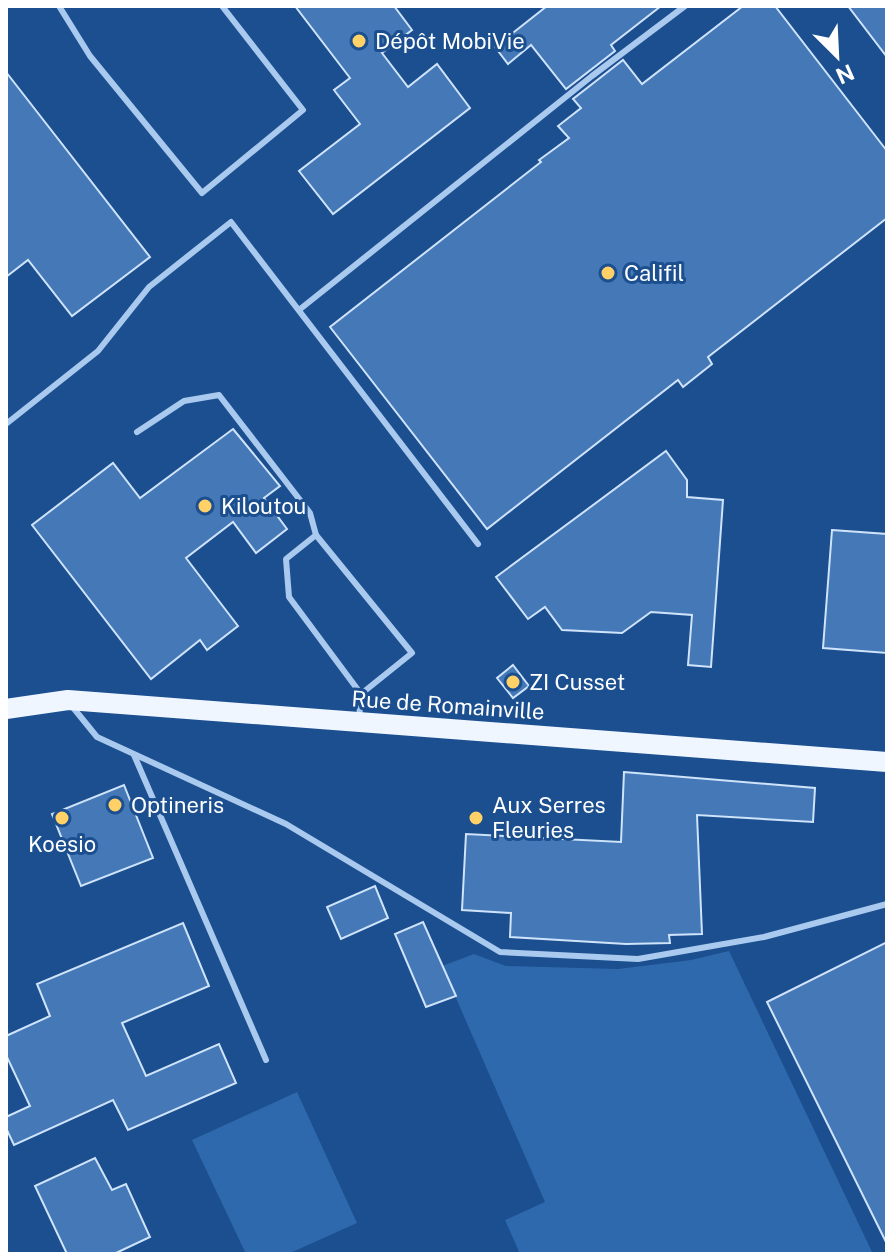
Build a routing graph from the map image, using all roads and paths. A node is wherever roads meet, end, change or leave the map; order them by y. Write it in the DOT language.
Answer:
graph roads {
  1 [pos="59,6"];
  2 [pos="222,6"];
  3 [pos="685,6"];
  4 [pos="299,310"];
  5 [pos="6,424"];
  6 [pos="137,432"];
  7 [pos="316,535"];
  8 [pos="478,544"];
  9 [pos="361,694"];
  10 [pos="68,700"];
  11 [pos="6,709"];
  12 [pos="358,723"];
  13 [pos="134,755"];
  14 [pos="887,762"];
  15 [pos="887,904"];
  16 [pos="266,1060"];
  1 -- 2 [label="lane"];
  3 -- 4 [label="lane"];
  4 -- 5 [label="lane"];
  4 -- 8 [label="lane"];
  6 -- 7 [label="lane"];
  7 -- 9 [label="lane"];
  7 -- 9 [label="lane"];
  9 -- 12 [label="lane"];
  10 -- 11 [label="main road, Rue de Romainville"];
  10 -- 12 [label="main road, Rue de Romainville"];
  10 -- 13 [label="lane"];
  12 -- 14 [label="main road, Rue de Romainville"];
  13 -- 15 [label="lane"];
  13 -- 16 [label="lane"];
}
